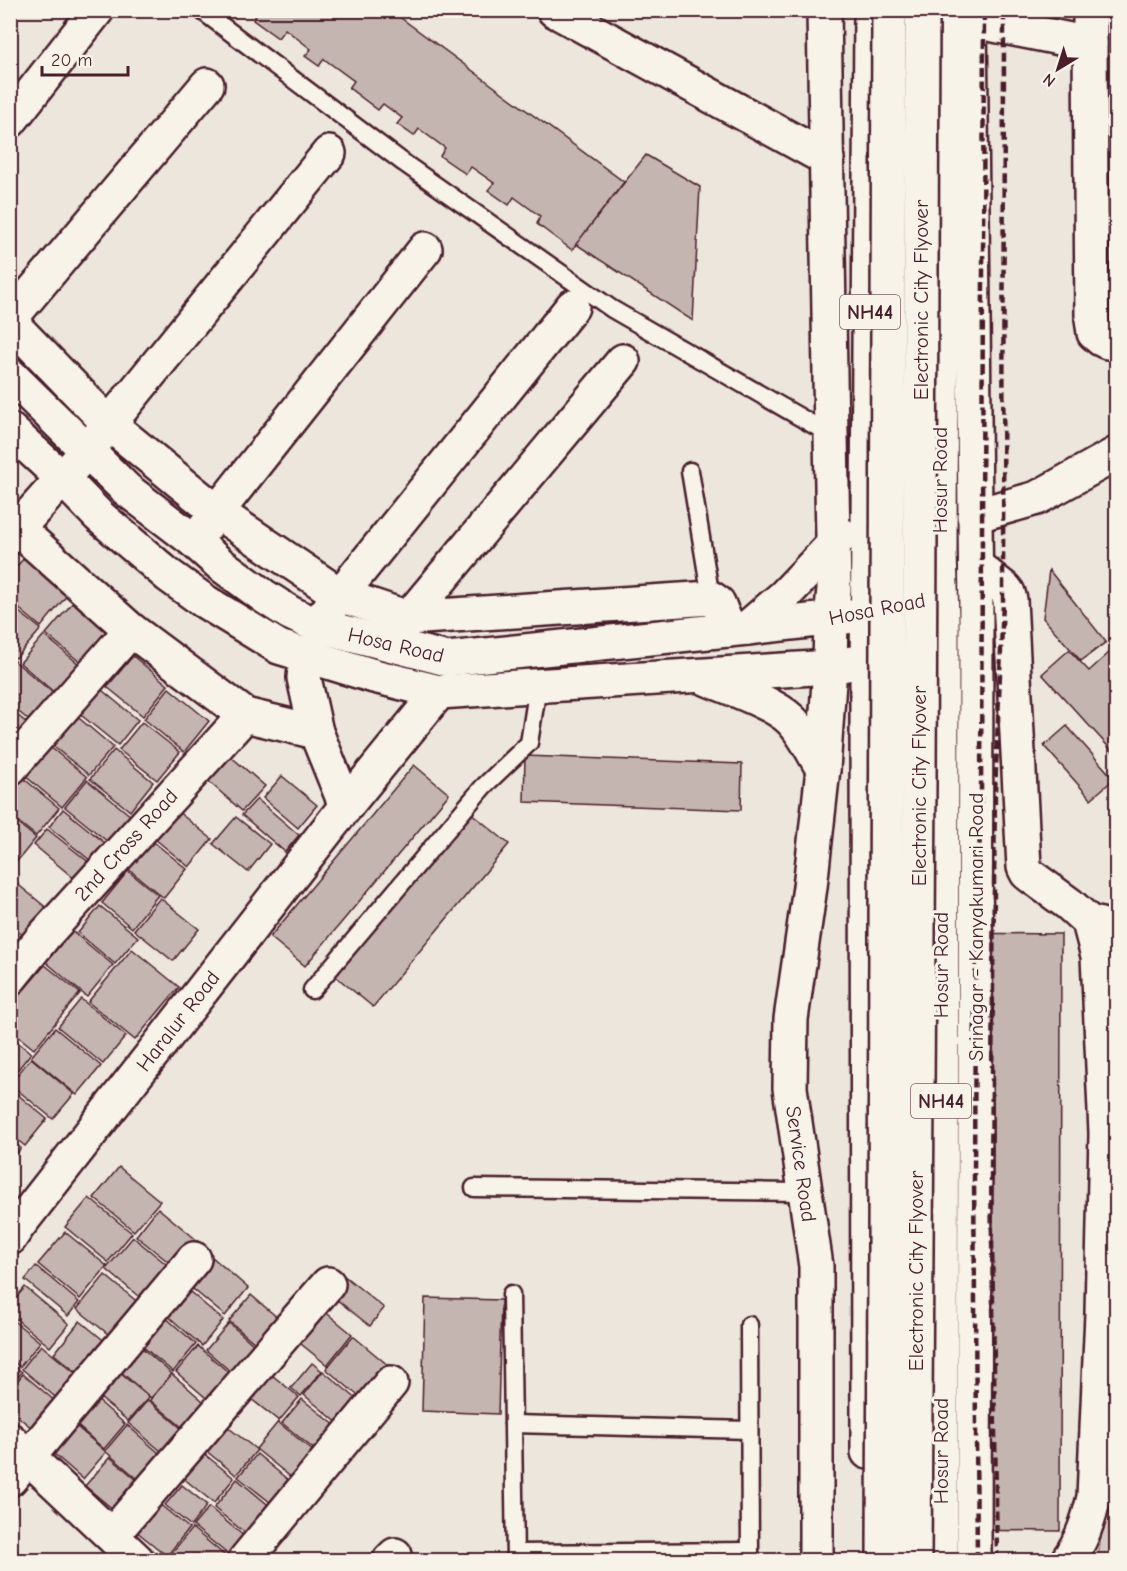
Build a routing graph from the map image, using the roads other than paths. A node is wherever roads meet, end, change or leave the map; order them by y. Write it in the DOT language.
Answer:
graph roads {
  1 [pos="97,10"];
  2 [pos="201,10"];
  3 [pos="554,10"];
  4 [pos="824,10"];
  5 [pos="871,10"];
  6 [pos="889,10"];
  7 [pos="922,10"];
  8 [pos="1090,10"];
  9 [pos="960,14"];
  10 [pos="1090,44"];
  11 [pos="207,85"];
  12 [pos="10,121"];
  13 [pos="329,153"];
  14 [pos="827,159"];
  15 [pos="425,249"];
  16 [pos="572,307"];
  17 [pos="10,320"];
  18 [pos="1116,339"];
  19 [pos="623,362"];
  20 [pos="10,375"];
  21 [pos="109,424"];
  22 [pos="10,430"];
  23 [pos="831,435"];
  24 [pos="87,451"];
  25 [pos="1116,454"];
  26 [pos="690,471"];
  27 [pos="62,478"];
  28 [pos="869,504"];
  29 [pos="217,512"];
  30 [pos="975,516"];
  31 [pos="13,529"];
  32 [pos="194,541"];
  33 [pos="833,544"];
  34 [pos="976,566"];
  35 [pos="340,595"];
  36 [pos="940,597"];
  37 [pos="711,598"];
  38 [pos="869,614"];
  39 [pos="408,618"];
  40 [pos="831,619"];
  41 [pos="738,629"];
  42 [pos="130,630"];
  43 [pos="311,640"];
  44 [pos="941,642"];
  45 [pos="386,644"];
  46 [pos="868,659"];
  47 [pos="830,667"];
  48 [pos="701,676"];
  49 [pos="538,686"];
  50 [pos="439,692"];
  51 [pos="245,715"];
  52 [pos="316,732"];
  53 [pos="10,768"];
  54 [pos="823,769"];
  55 [pos="346,806"];
  56 [pos="1103,925"];
  57 [pos="10,978"];
  58 [pos="312,990"];
  59 [pos="474,1188"];
  60 [pos="805,1192"];
  61 [pos="10,1238"];
  62 [pos="194,1259"];
  63 [pos="328,1284"];
  64 [pos="511,1294"];
  65 [pos="749,1325"];
  66 [pos="391,1383"];
  67 [pos="513,1424"];
  68 [pos="749,1430"];
  69 [pos="17,1459"];
  70 [pos="121,1551"];
  71 [pos="750,1556"];
  72 [pos="515,1557"];
  73 [pos="245,1560"];
  74 [pos="816,1560"];
  75 [pos="868,1560"];
  76 [pos="884,1560"];
  77 [pos="914,1560"];
  78 [pos="941,1560"];
  79 [pos="974,1560"];
  80 [pos="1068,1560"];
  1 -- 12 [label="main road"];
  2 -- 23 [label="lane"];
  3 -- 14 [label="main road"];
  4 -- 14 [label="main road, Service Road"];
  5 -- 28 [label="main road, NH44"];
  6 -- 76 [label="main road, Electronic City Flyover, bridge"];
  7 -- 77 [label="main road, Electronic City Flyover, bridge"];
  8 -- 10 [label="main road"];
  9 -- 10 [label="main road"];
  9 -- 30 [label="main road, Srinagar - Kanyakumari Road"];
  9 -- 36 [label="main road, Hosur Road / NH44"];
  10 -- 18 [label="main road"];
  11 -- 17 [label="main road"];
  13 -- 21 [label="main road"];
  14 -- 23 [label="main road, Service Road"];
  15 -- 29 [label="main road"];
  16 -- 35 [label="main road"];
  17 -- 21 [label="main road"];
  19 -- 39 [label="main road"];
  20 -- 24 [label="main road, Hosa Road"];
  21 -- 24 [label="main road"];
  21 -- 29 [label="main road"];
  22 -- 27 [label="main road, Hosa Road"];
  23 -- 33 [label="main road, Service Road"];
  24 -- 27 [label="main road"];
  24 -- 32 [label="main road, Hosa Road"];
  25 -- 30 [label="main road"];
  26 -- 37 [label="lane"];
  27 -- 31 [label="main road"];
  27 -- 43 [label="main road, Hosa Road"];
  28 -- 33 [label="main road"];
  28 -- 38 [label="main road, NH44"];
  29 -- 32 [label="main road"];
  29 -- 35 [label="main road"];
  30 -- 34 [label="main road, Srinagar - Kanyakumari Road"];
  31 -- 42 [label="main road"];
  32 -- 43 [label="main road, Hosa Road"];
  33 -- 40 [label="main road, Service Road"];
  33 -- 41 [label="main road"];
  34 -- 56 [label="main road"];
  34 -- 79 [label="main road, Srinagar - Kanyakumari Road"];
  35 -- 39 [label="main road"];
  35 -- 43 [label="main road"];
  36 -- 38 [label="main road, Hosa Road"];
  36 -- 44 [label="main road, Hosur Road / NH44"];
  37 -- 39 [label="main road"];
  37 -- 41 [label="main road"];
  38 -- 40 [label="main road, Hosa Road"];
  38 -- 46 [label="main road, NH44"];
  39 -- 45 [label="main road"];
  40 -- 41 [label="main road, Hosa Road"];
  40 -- 47 [label="main road, Service Road"];
  41 -- 45 [label="main road, Hosa Road"];
  42 -- 51 [label="main road"];
  42 -- 53 [label="main road"];
  43 -- 45 [label="main road, Hosa Road"];
  43 -- 50 [label="main road, Hosa Road"];
  43 -- 52 [label="main road"];
  44 -- 46 [label="main road, Hosa Road"];
  44 -- 78 [label="main road, Hosur Road / NH44"];
  46 -- 47 [label="main road, Hosa Road"];
  46 -- 75 [label="main road, NH44"];
  47 -- 48 [label="main road, Hosa Road"];
  47 -- 54 [label="main road, Service Road"];
  48 -- 49 [label="main road, Hosa Road"];
  48 -- 54 [label="main road"];
  49 -- 50 [label="main road, Hosa Road"];
  49 -- 58 [label="lane"];
  50 -- 55 [label="main road, Haralur Road"];
  51 -- 52 [label="main road"];
  51 -- 57 [label="main road, 2nd Cross Road"];
  52 -- 55 [label="main road"];
  54 -- 60 [label="main road, Service Road"];
  55 -- 61 [label="main road, Haralur Road"];
  56 -- 80 [label="main road"];
  59 -- 60 [label="lane"];
  60 -- 74 [label="main road, Service Road"];
  62 -- 69 [label="main road"];
  63 -- 70 [label="main road"];
  64 -- 67 [label="lane"];
  65 -- 68 [label="lane"];
  66 -- 73 [label="main road"];
  67 -- 68 [label="lane"];
  67 -- 72 [label="lane"];
  68 -- 71 [label="lane"];
  69 -- 70 [label="main road"];
  71 -- 72 [label="lane"];
}
